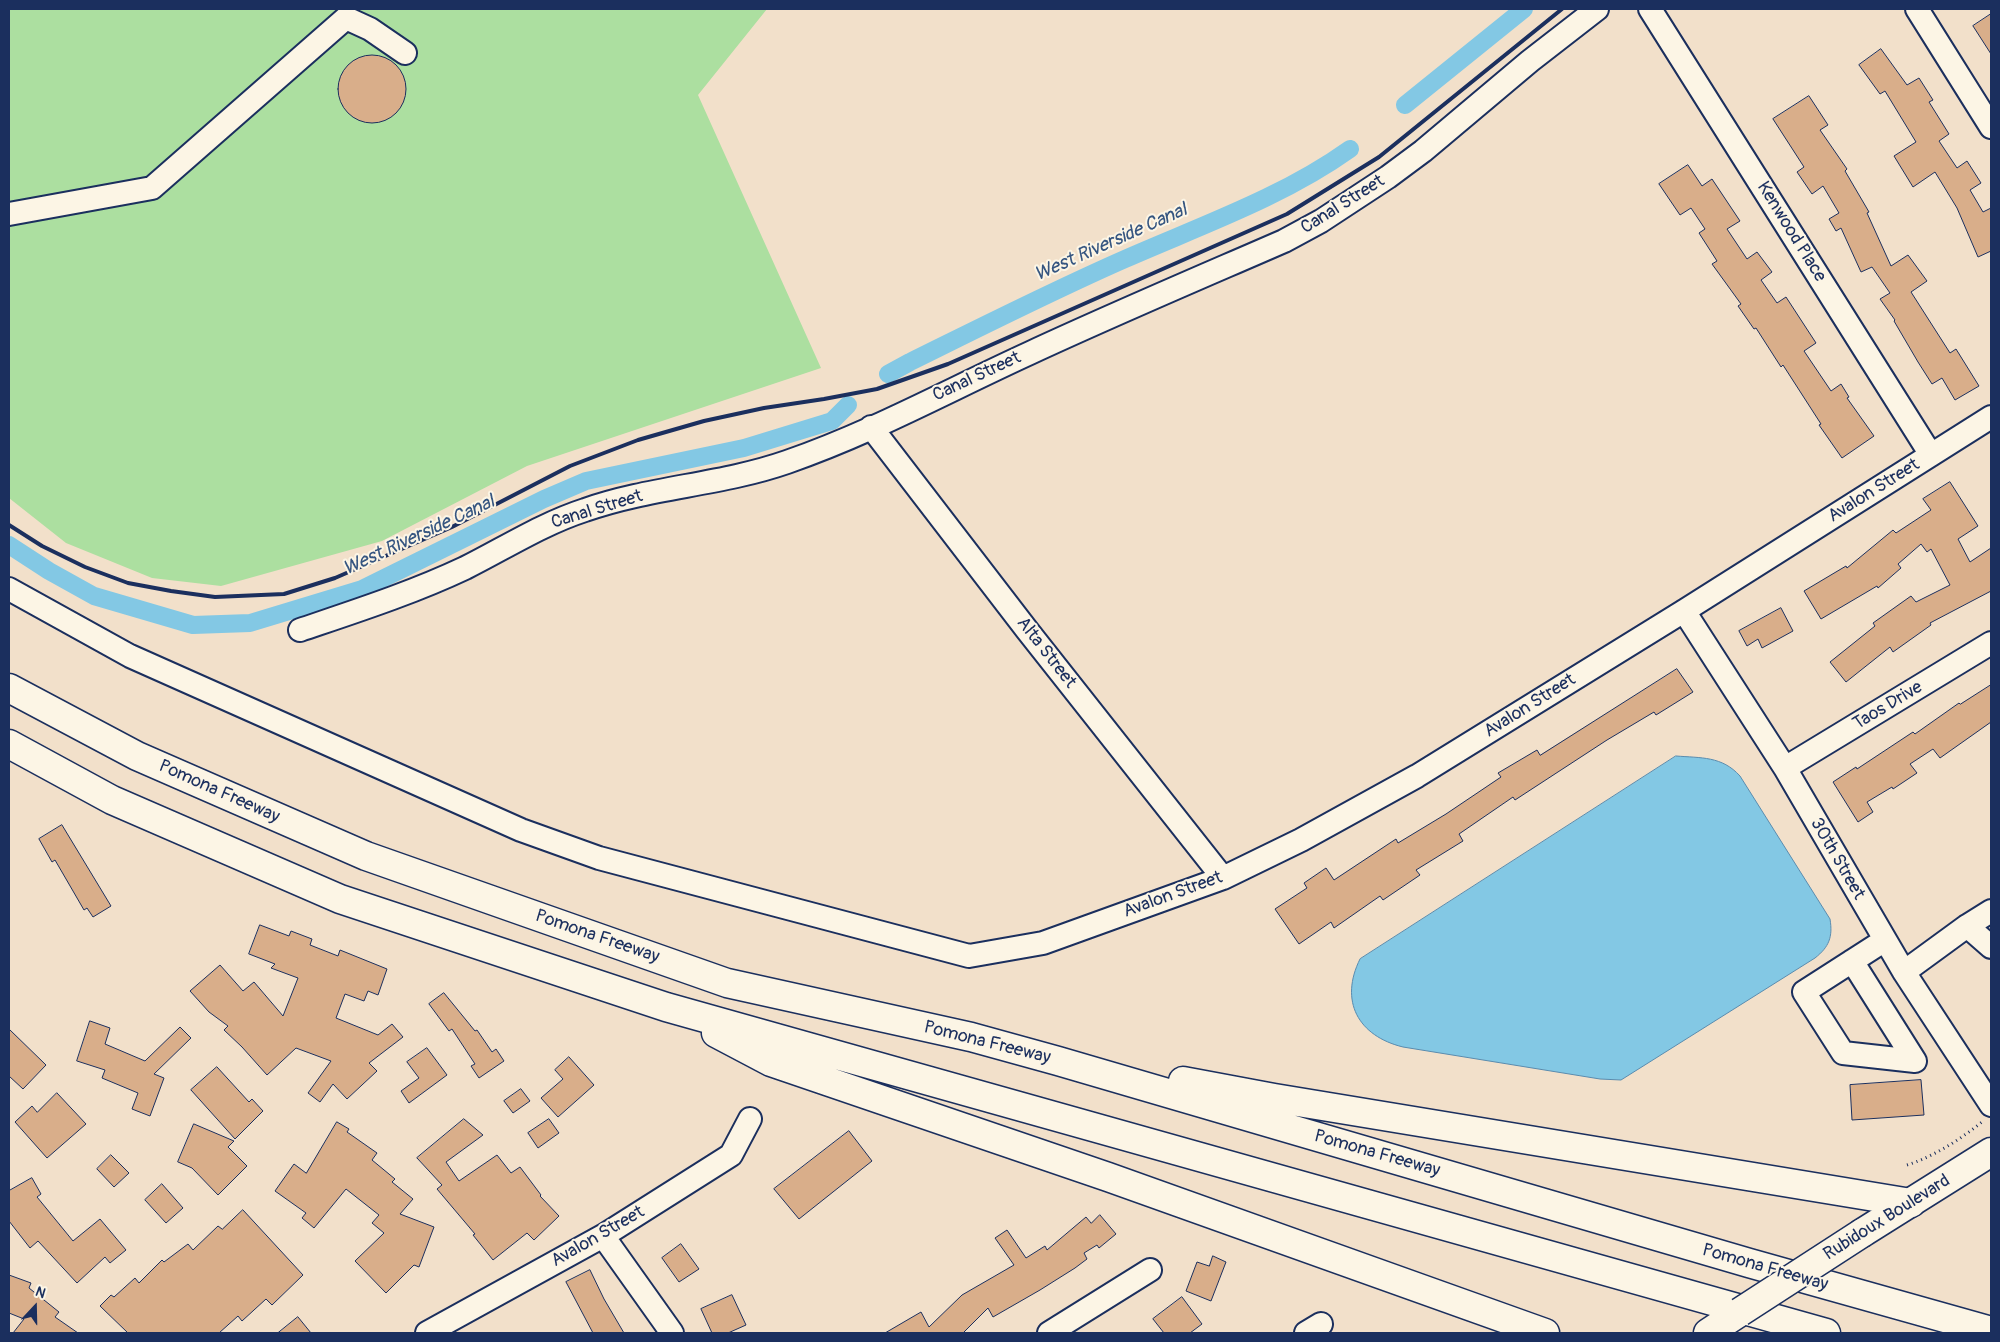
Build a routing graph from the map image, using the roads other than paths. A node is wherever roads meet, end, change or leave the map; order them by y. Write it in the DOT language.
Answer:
graph roads {
  1 [pos="1597,9"];
  2 [pos="1650,9"];
  3 [pos="1917,9"];
  4 [pos="405,53"];
  5 [pos="1991,127"];
  6 [pos="9,214"];
  7 [pos="1991,417"];
  8 [pos="871,427"];
  9 [pos="1931,455"];
  10 [pos="9,589"];
  11 [pos="1684,611"];
  12 [pos="300,630"];
  13 [pos="1991,643"];
  14 [pos="9,688"];
  15 [pos="9,744"];
  16 [pos="1785,768"];
  17 [pos="1223,878"];
  18 [pos="1991,911"];
  19 [pos="1967,926"];
  20 [pos="1885,940"];
  21 [pos="1991,947"];
  22 [pos="1852,961"];
  23 [pos="1904,972"];
  24 [pos="666,1007"];
  25 [pos="971,1037"];
  26 [pos="1988,1112"];
  27 [pos="750,1119"];
  28 [pos="1991,1152"];
  29 [pos="1911,1203"];
  30 [pos="603,1236"];
  31 [pos="1150,1270"];
  32 [pos="1991,1331"];
  33 [pos="426,1333"];
  34 [pos="672,1333"];
  35 [pos="1049,1333"];
  36 [pos="1545,1333"];
  37 [pos="1708,1333"];
  38 [pos="1826,1333"];
  1 -- 8 [label="street, Canal Street"];
  2 -- 9 [label="street, Kenwood Place"];
  3 -- 5 [label="street"];
  4 -- 6 [label="street"];
  7 -- 9 [label="street, Avalon Street"];
  8 -- 12 [label="street, Canal Street"];
  8 -- 17 [label="street, Alta Street"];
  9 -- 11 [label="street, Avalon Street"];
  10 -- 17 [label="street, Avalon Street"];
  11 -- 16 [label="street, 30th Street"];
  11 -- 17 [label="street, Avalon Street"];
  13 -- 16 [label="street, Taos Drive"];
  14 -- 25 [label="main road, Pomona Freeway"];
  15 -- 24 [label="main road"];
  16 -- 20 [label="street, 30th Street"];
  18 -- 19 [label="street"];
  19 -- 21 [label="street"];
  19 -- 23 [label="street"];
  20 -- 22 [label="street"];
  20 -- 23 [label="street, 30th Street"];
  22 -- 22 [label="street"];
  23 -- 26 [label="street, 30th Street"];
  24 -- 36 [label="main road"];
  24 -- 38 [label="main road"];
  25 -- 29 [label="main road"];
  25 -- 32 [label="main road, Pomona Freeway"];
  27 -- 30 [label="street, Avalon Street"];
  28 -- 29 [label="main road, Rubidoux Boulevard"];
  29 -- 37 [label="main road, Rubidoux Boulevard, bridge"];
  30 -- 33 [label="street, Avalon Street"];
  30 -- 34 [label="street"];
  31 -- 35 [label="street"];
}
